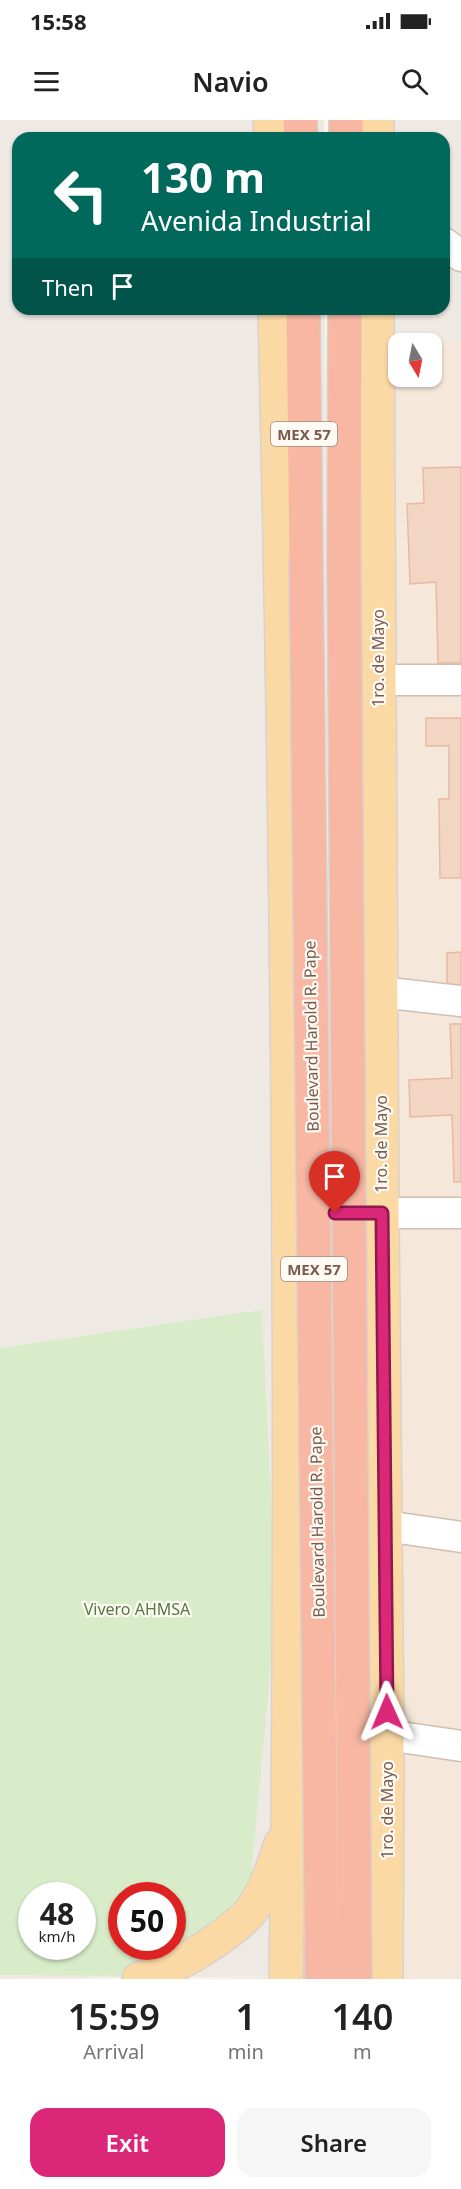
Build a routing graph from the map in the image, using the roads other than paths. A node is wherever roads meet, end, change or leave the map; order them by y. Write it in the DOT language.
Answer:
graph roads {
  1 [pos="275,315"];
  2 [pos="303,315"];
  3 [pos="345,315"];
  4 [pos="376,315"];
  5 [pos="378,680"];
  6 [pos="461,680"];
  7 [pos="380,992"];
  8 [pos="461,1001"];
  9 [pos="382,1213"];
  10 [pos="461,1213"];
  11 [pos="288,1214"];
  12 [pos="385,1526"];
  13 [pos="461,1537"];
  14 [pos="387,1735"];
  15 [pos="461,1746"];
  16 [pos="288,1826"];
  17 [pos="139,1979"];
  18 [pos="286,1979"];
  19 [pos="322,1979"];
  20 [pos="355,1979"];
  21 [pos="386,1979"];
  1 -- 11 [label="main road"];
  2 -- 19 [label="highway, Boulevard Harold R. Pape / MEX 57, bridge"];
  3 -- 20 [label="highway, Boulevard Harold R. Pape / MEX 57, bridge"];
  4 -- 5 [label="main road, 1ro. de Mayo"];
  5 -- 6 [label="street"];
  5 -- 7 [label="main road, 1ro. de Mayo"];
  7 -- 8 [label="street"];
  7 -- 9 [label="main road, 1ro. de Mayo"];
  9 -- 10 [label="street"];
  9 -- 11 [label="street"];
  9 -- 12 [label="main road, 1ro. de Mayo"];
  11 -- 16 [label="main road"];
  12 -- 13 [label="street"];
  12 -- 14 [label="main road, 1ro. de Mayo"];
  14 -- 15 [label="street"];
  14 -- 21 [label="main road, 1ro. de Mayo"];
  16 -- 17 [label="main road"];
  16 -- 18 [label="main road"];
}
